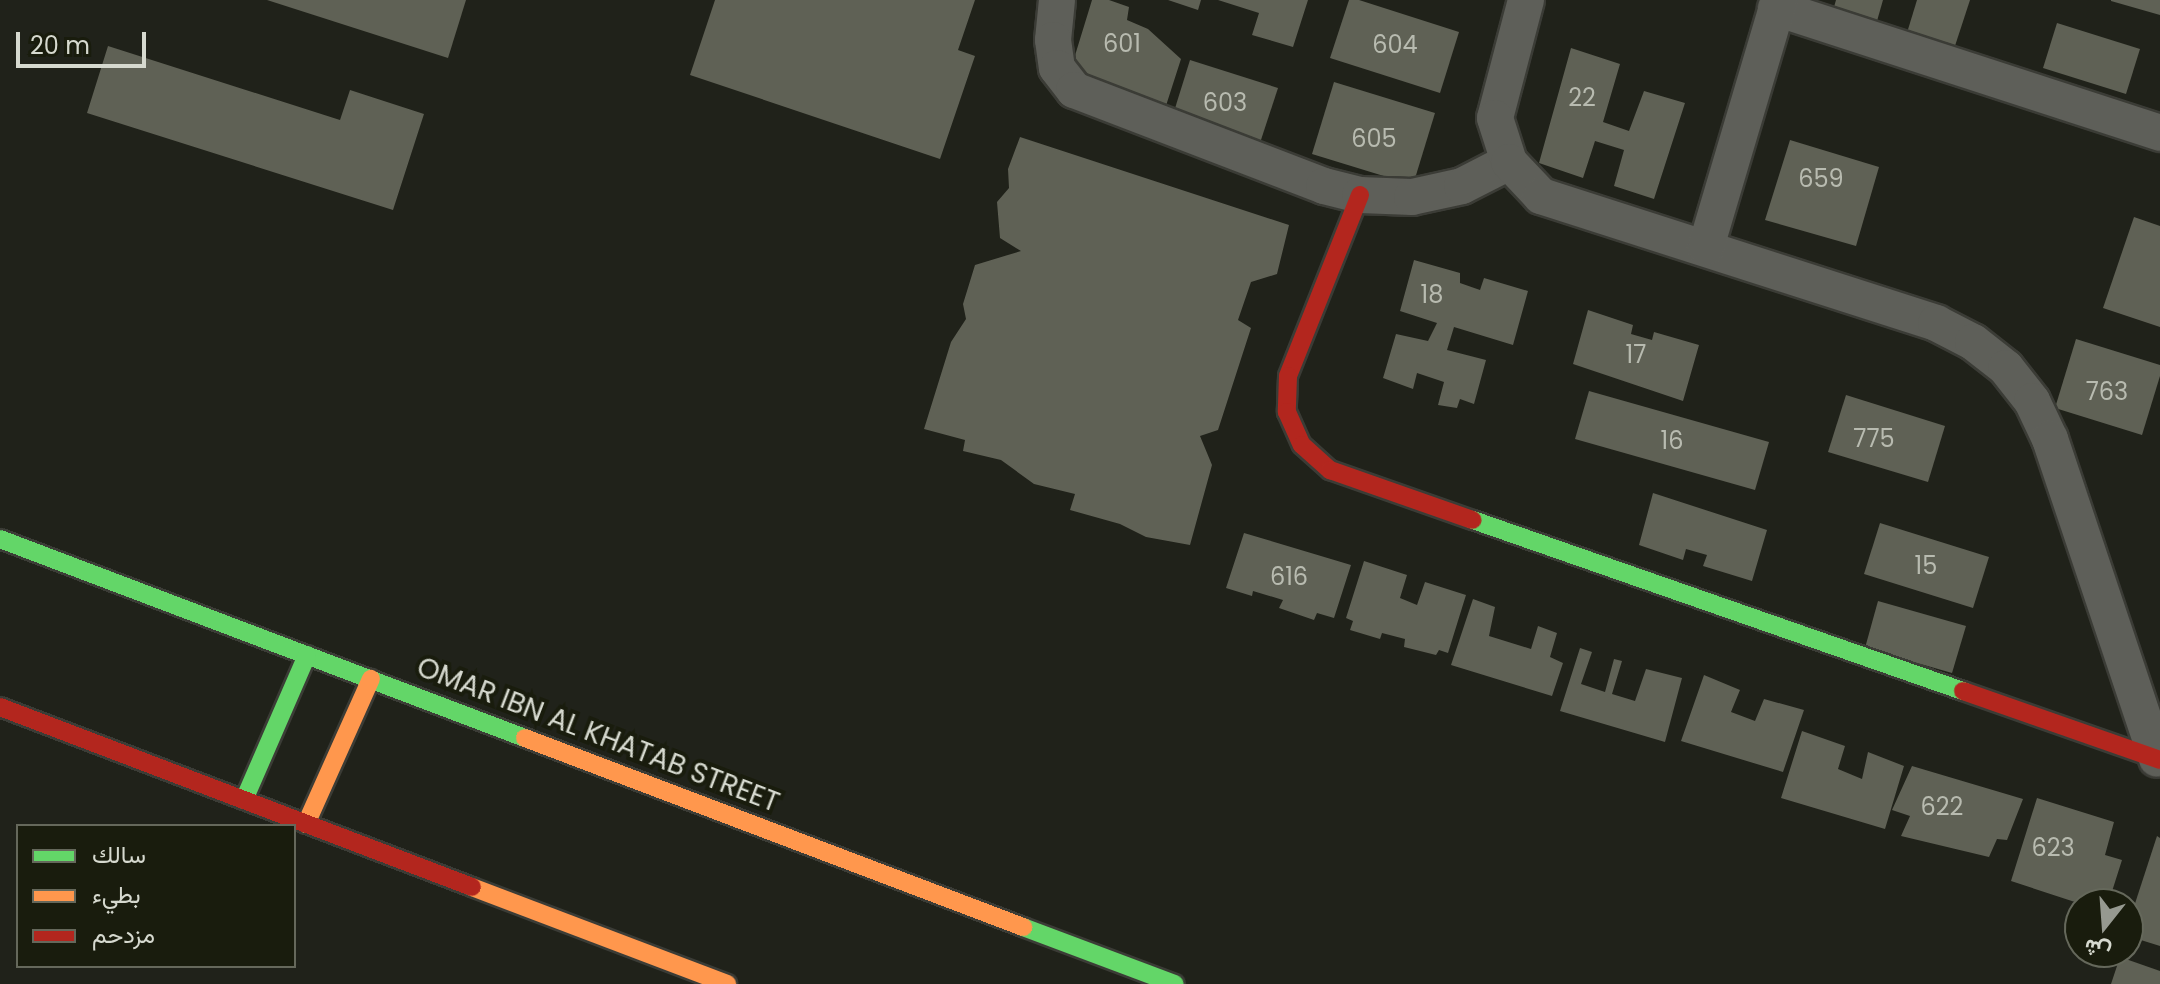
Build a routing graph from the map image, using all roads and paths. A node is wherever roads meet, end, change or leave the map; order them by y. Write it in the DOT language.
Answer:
graph roads {
  1 [pos="1057,0"];
  2 [pos="1526,0"];
  3 [pos="1778,4"];
  4 [pos="2160,133"];
  5 [pos="1509,162"];
  6 [pos="1360,195"];
  7 [pos="1706,247"];
  8 [pos="0,539"];
  9 [pos="307,655"];
  10 [pos="371,679"];
  11 [pos="0,707"];
  12 [pos="2158,760"];
  13 [pos="244,800"];
  14 [pos="306,824"];
  15 [pos="727,984"];
  16 [pos="1175,984"];
  1 -- 6 [label="street"];
  2 -- 5 [label="street"];
  3 -- 4 [label="street"];
  3 -- 7 [label="street"];
  5 -- 6 [label="street"];
  5 -- 7 [label="street"];
  6 -- 12 [label="street"];
  7 -- 12 [label="street"];
  8 -- 9 [label="street, OMAR IBN AL KHATAB STREET"];
  9 -- 10 [label="street, OMAR IBN AL KHATAB STREET"];
  9 -- 13 [label="street"];
  10 -- 14 [label="street"];
  10 -- 16 [label="street, OMAR IBN AL KHATAB STREET"];
  11 -- 13 [label="street"];
  13 -- 14 [label="street"];
  14 -- 15 [label="street"];
}
